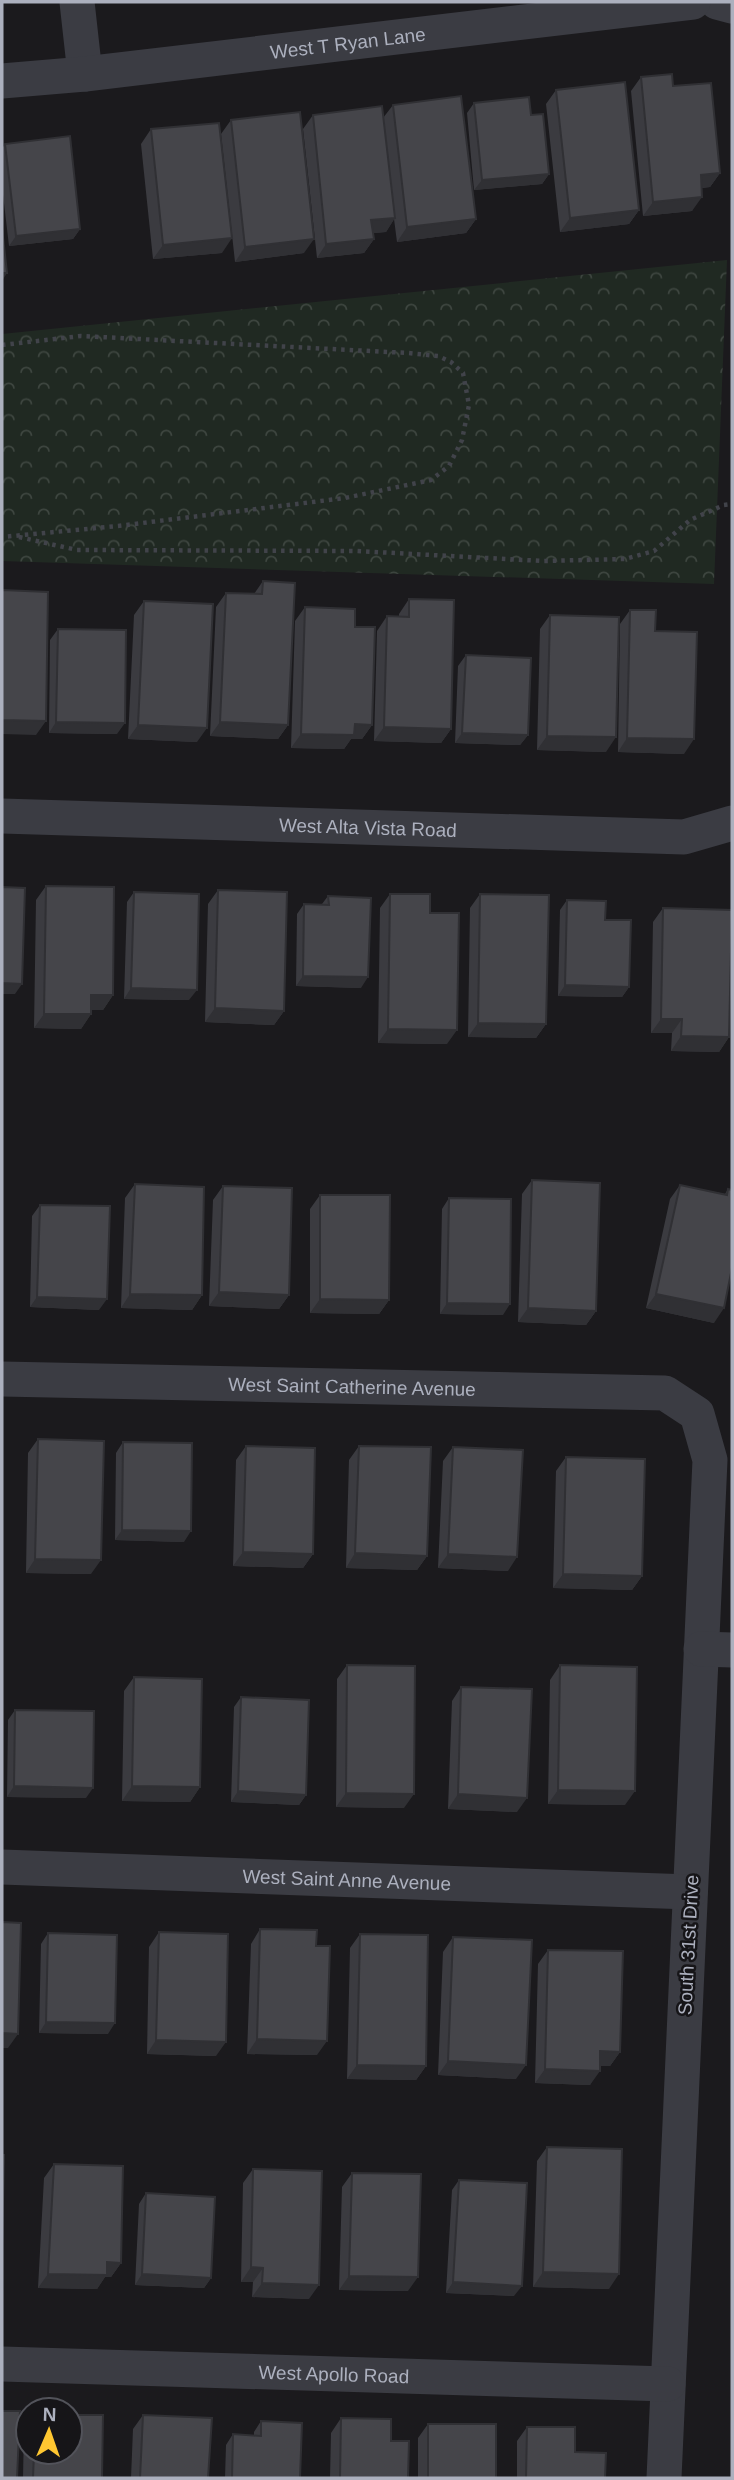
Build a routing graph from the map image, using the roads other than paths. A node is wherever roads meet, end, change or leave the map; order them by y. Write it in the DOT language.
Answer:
graph roads {
  1 [pos="77,2"];
  2 [pos="693,2"];
  3 [pos="717,2"];
  4 [pos="732,6"];
  5 [pos="85,74"];
  6 [pos="2,81"];
  7 [pos="2,816"];
  8 [pos="732,824"];
  9 [pos="2,1379"];
  10 [pos="697,1414"];
  11 [pos="716,1650"];
  12 [pos="2,1867"];
  13 [pos="690,1892"];
  14 [pos="2,2364"];
  15 [pos="668,2384"];
  16 [pos="664,2478"];
  1 -- 5 [label="street"];
  2 -- 5 [label="street, West T Ryan Lane"];
  3 -- 4 [label="street"];
  5 -- 6 [label="street, West T Ryan Lane"];
  7 -- 8 [label="street, West Alta Vista Road"];
  9 -- 10 [label="street, West Saint Catherine Avenue"];
  10 -- 11 [label="street, South 31st Drive"];
  11 -- 13 [label="street, South 31st Drive"];
  12 -- 13 [label="street, West Saint Anne Avenue"];
  13 -- 15 [label="street, South 31st Drive"];
  14 -- 15 [label="street, West Apollo Road"];
  15 -- 16 [label="street, South 31st Drive"];
}
